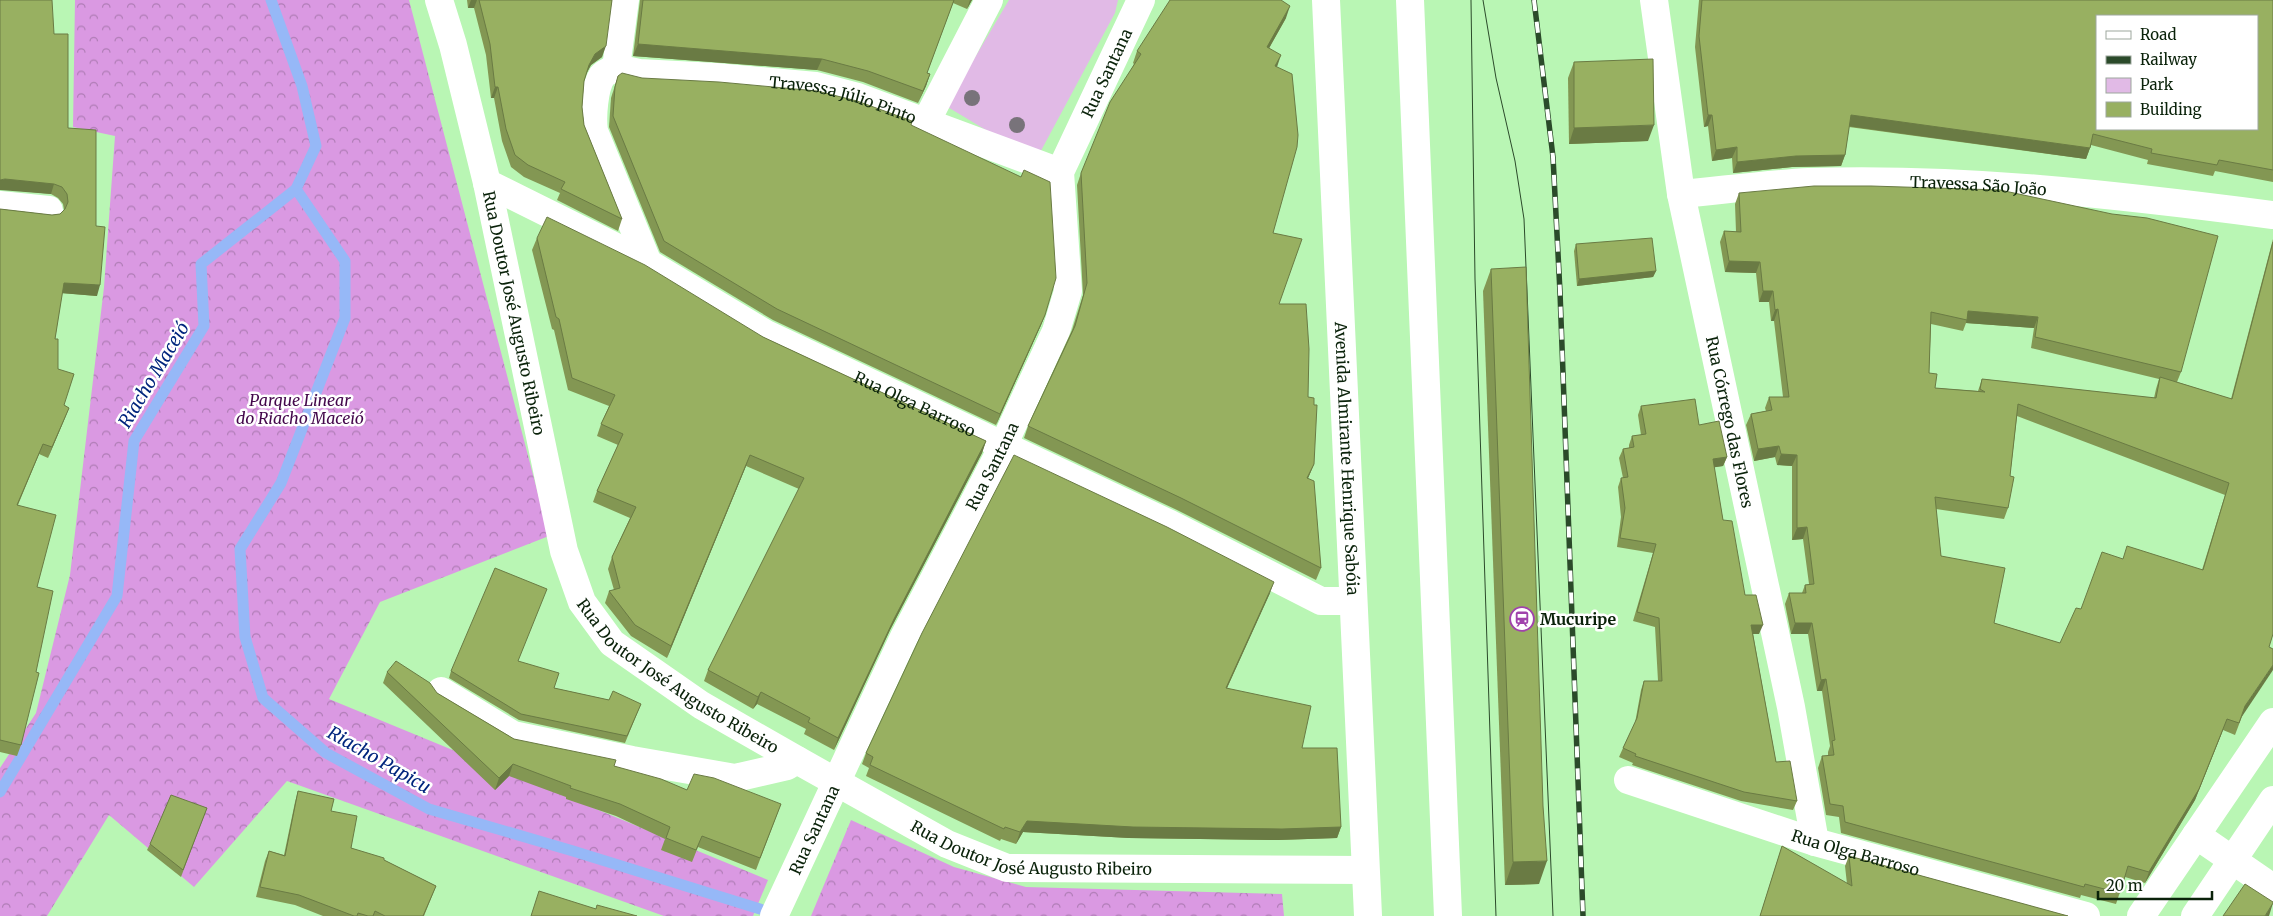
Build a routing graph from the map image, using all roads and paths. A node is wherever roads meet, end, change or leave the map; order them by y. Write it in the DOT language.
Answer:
graph roads {
  1 [pos="438,0"];
  2 [pos="625,0"];
  3 [pos="989,0"];
  4 [pos="1141,0"];
  5 [pos="1326,0"];
  6 [pos="1410,0"];
  7 [pos="1654,0"];
  8 [pos="616,68"];
  9 [pos="926,122"];
  10 [pos="1060,172"];
  11 [pos="487,183"];
  12 [pos="1681,194"];
  13 [pos="0,205"];
  14 [pos="49,210"];
  15 [pos="2273,216"];
  16 [pos="648,263"];
  17 [pos="1003,446"];
  18 [pos="1353,600"];
  19 [pos="441,691"];
  20 [pos="2273,722"];
  21 [pos="797,760"];
  22 [pos="1628,780"];
  23 [pos="836,782"];
  24 [pos="2273,800"];
  25 [pos="2196,835"];
  26 [pos="1815,842"];
  27 [pos="2232,860"];
  28 [pos="1365,870"];
  29 [pos="2273,888"];
  30 [pos="774,916"];
  31 [pos="1368,916"];
  32 [pos="1448,916"];
  33 [pos="2086,916"];
  34 [pos="2141,916"];
  35 [pos="2195,916"];
  1 -- 11 [label="main road, Rua Doutor José Augusto Ribeiro"];
  2 -- 8 [label="main road"];
  3 -- 9 [label="main road"];
  4 -- 10 [label="main road, Rua Santana"];
  5 -- 18 [label="main road, Avenida Almirante Henrique Sabóia"];
  6 -- 32 [label="main road"];
  7 -- 12 [label="main road, Rua Córrego das Flores"];
  8 -- 9 [label="main road, Travessa Júlio Pinto"];
  8 -- 16 [label="main road"];
  9 -- 10 [label="main road, Travessa Júlio Pinto"];
  10 -- 17 [label="main road, Rua Santana"];
  11 -- 16 [label="main road, Rua Olga Barroso"];
  11 -- 21 [label="main road, Rua Doutor José Augusto Ribeiro"];
  12 -- 15 [label="main road, Travessa São João"];
  12 -- 26 [label="main road, Rua Córrego das Flores"];
  13 -- 14 [label="main road"];
  16 -- 17 [label="main road, Rua Olga Barroso"];
  17 -- 18 [label="main road, Rua Olga Barroso"];
  17 -- 23 [label="main road, Rua Santana"];
  18 -- 28 [label="main road, Avenida Almirante Henrique Sabóia"];
  19 -- 21 [label="main road"];
  20 -- 25 [label="main road"];
  21 -- 23 [label="main road, Rua Doutor José Augusto Ribeiro"];
  22 -- 26 [label="main road, Rua Olga Barroso"];
  23 -- 28 [label="main road, Rua Doutor José Augusto Ribeiro"];
  23 -- 30 [label="main road, Rua Santana"];
  24 -- 27 [label="main road"];
  25 -- 27 [label="main road"];
  25 -- 34 [label="main road"];
  26 -- 33 [label="main road, Rua Olga Barroso"];
  27 -- 29 [label="main road"];
  27 -- 35 [label="main road"];
  28 -- 31 [label="main road, Avenida Almirante Henrique Sabóia"];
}
